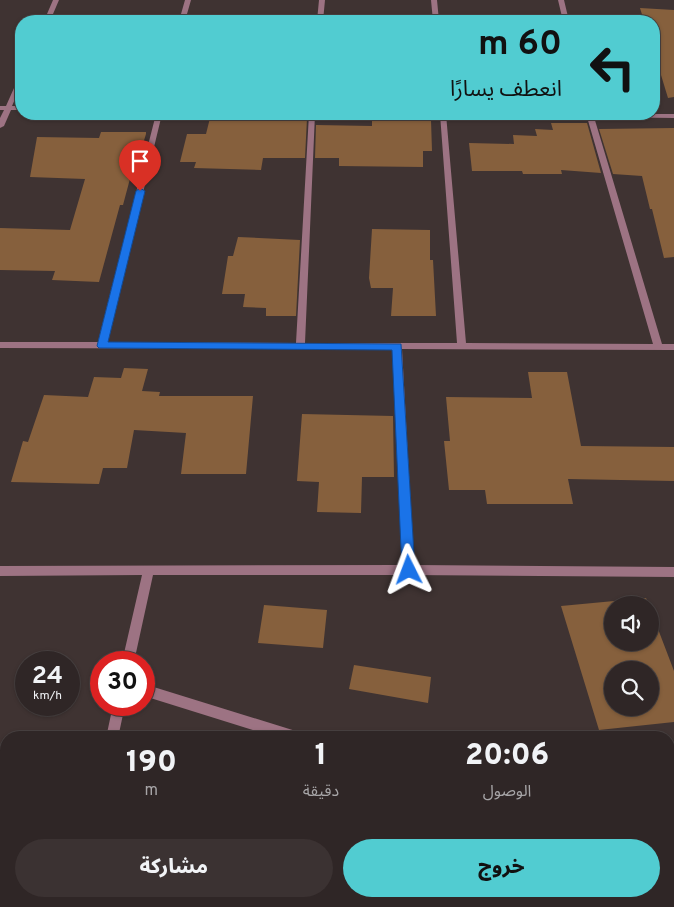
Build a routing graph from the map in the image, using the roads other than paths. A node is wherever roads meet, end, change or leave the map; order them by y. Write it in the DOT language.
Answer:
graph roads {
  1 [pos="56,0"];
  2 [pos="188,0"];
  3 [pos="322,0"];
  4 [pos="434,0"];
  5 [pos="561,0"];
  6 [pos="50,15"];
  7 [pos="184,15"];
  8 [pos="321,15"];
  9 [pos="435,15"];
  10 [pos="565,15"];
  11 [pos="15,92"];
  12 [pos="0,108"];
  13 [pos="8,108"];
  14 [pos="15,108"];
  15 [pos="660,116"];
  16 [pos="674,116"];
  17 [pos="158,120"];
  18 [pos="312,120"];
  19 [pos="443,120"];
  20 [pos="592,120"];
  21 [pos="0,126"];
  22 [pos="0,345"];
  23 [pos="102,346"];
  24 [pos="300,346"];
  25 [pos="462,346"];
  26 [pos="397,347"];
  27 [pos="658,347"];
  28 [pos="674,347"];
  29 [pos="409,570"];
  30 [pos="0,571"];
  31 [pos="148,571"];
  32 [pos="674,572"];
  33 [pos="130,651"];
  34 [pos="155,693"];
  35 [pos="117,716"];
  36 [pos="113,731"];
  37 [pos="276,731"];
  1 -- 6 [label="street"];
  2 -- 7 [label="street"];
  3 -- 8 [label="street"];
  4 -- 9 [label="street"];
  5 -- 10 [label="street"];
  11 -- 13 [label="street"];
  12 -- 13 [label="street"];
  13 -- 14 [label="street"];
  13 -- 21 [label="street"];
  15 -- 16 [label="street"];
  17 -- 23 [label="street"];
  18 -- 24 [label="street"];
  19 -- 25 [label="street"];
  20 -- 27 [label="street"];
  22 -- 23 [label="street"];
  23 -- 24 [label="street"];
  24 -- 26 [label="street"];
  25 -- 26 [label="street"];
  25 -- 27 [label="street"];
  26 -- 29 [label="street"];
  27 -- 28 [label="street"];
  29 -- 31 [label="street"];
  29 -- 32 [label="street"];
  30 -- 31 [label="street"];
  31 -- 33 [label="street"];
  34 -- 37 [label="street"];
  35 -- 36 [label="street"];
}
